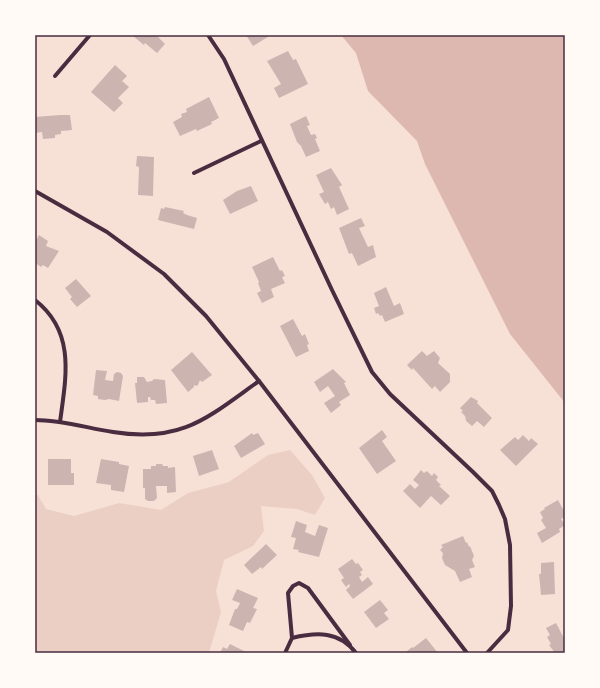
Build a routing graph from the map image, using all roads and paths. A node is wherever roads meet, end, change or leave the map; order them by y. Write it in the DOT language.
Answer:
graph roads {
  1 [pos="90,35"];
  2 [pos="208,35"];
  3 [pos="55,76"];
  4 [pos="261,141"];
  5 [pos="194,173"];
  6 [pos="35,191"];
  7 [pos="35,300"];
  8 [pos="259,381"];
  9 [pos="35,420"];
  10 [pos="60,422"];
  11 [pos="292,638"];
  12 [pos="350,645"];
  13 [pos="285,653"];
  14 [pos="356,653"];
  15 [pos="467,653"];
  16 [pos="487,653"];
  1 -- 3 [label="street"];
  2 -- 4 [label="street"];
  4 -- 5 [label="street"];
  4 -- 16 [label="street"];
  6 -- 8 [label="street"];
  7 -- 10 [label="street"];
  8 -- 10 [label="street"];
  8 -- 15 [label="street"];
  9 -- 10 [label="street"];
  11 -- 12 [label="street"];
  11 -- 12 [label="street"];
  11 -- 13 [label="street"];
  12 -- 14 [label="street"];
}
